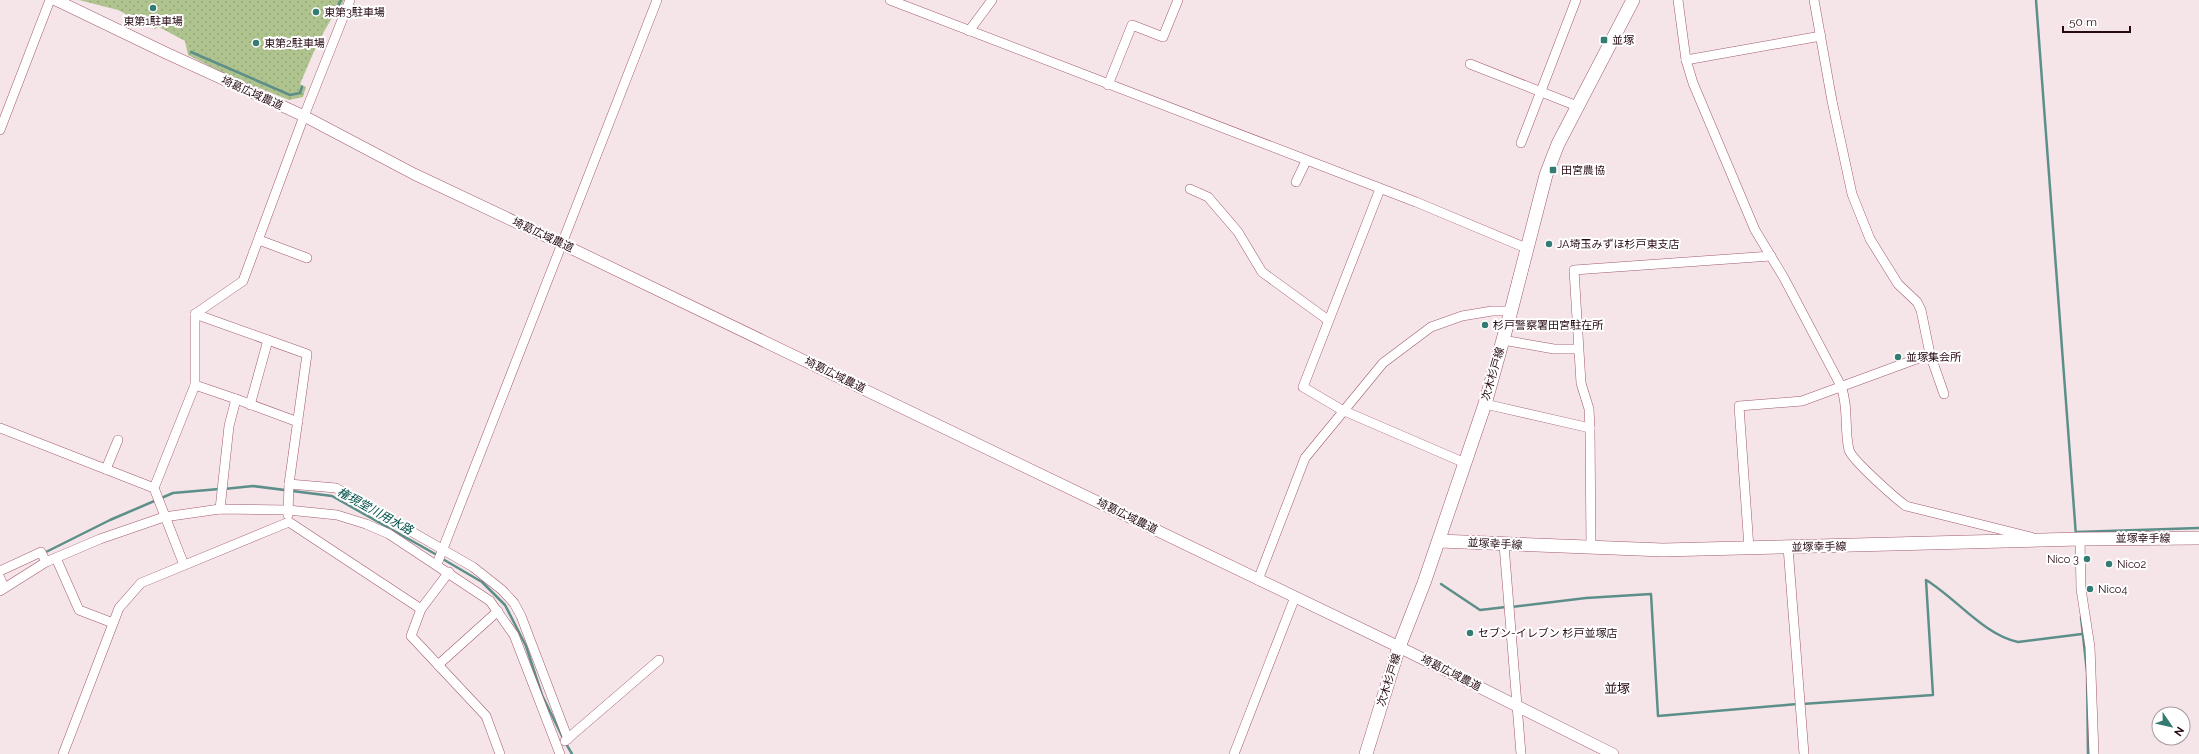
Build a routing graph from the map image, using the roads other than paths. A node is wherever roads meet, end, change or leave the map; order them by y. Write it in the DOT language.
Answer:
graph roads {
  1 [pos="50,0"];
  2 [pos="56,0"];
  3 [pos="350,0"];
  4 [pos="657,0"];
  5 [pos="890,0"];
  6 [pos="992,0"];
  7 [pos="1178,0"];
  8 [pos="1576,0"];
  9 [pos="1633,0"];
  10 [pos="1678,0"];
  11 [pos="1814,0"];
  12 [pos="969,31"];
  13 [pos="1821,36"];
  14 [pos="1686,60"];
  15 [pos="1470,64"];
  16 [pos="1108,85"];
  17 [pos="1541,91"];
  18 [pos="1577,106"];
  19 [pos="304,116"];
  20 [pos="0,130"];
  21 [pos="1521,143"];
  22 [pos="1306,161"];
  23 [pos="1296,182"];
  24 [pos="1190,189"];
  25 [pos="1380,189"];
  26 [pos="259,240"];
  27 [pos="562,244"];
  28 [pos="1526,248"];
  29 [pos="1771,256"];
  30 [pos="307,258"];
  31 [pos="1511,311"];
  32 [pos="195,314"];
  33 [pos="1328,320"];
  34 [pos="268,340"];
  35 [pos="1503,340"];
  36 [pos="1578,349"];
  37 [pos="1930,354"];
  38 [pos="195,385"];
  39 [pos="1841,386"];
  40 [pos="1944,394"];
  41 [pos="236,399"];
  42 [pos="1485,404"];
  43 [pos="250,405"];
  44 [pos="1342,410"];
  45 [pos="298,422"];
  46 [pos="0,428"];
  47 [pos="1590,428"];
  48 [pos="118,440"];
  49 [pos="1465,463"];
  50 [pos="106,469"];
  51 [pos="289,484"];
  52 [pos="154,488"];
  53 [pos="220,509"];
  54 [pos="288,510"];
  55 [pos="164,517"];
  56 [pos="289,522"];
  57 [pos="2199,538"];
  58 [pos="2080,539"];
  59 [pos="2041,540"];
  60 [pos="1439,541"];
  61 [pos="1504,545"];
  62 [pos="1788,547"];
  63 [pos="1591,548"];
  64 [pos="1749,548"];
  65 [pos="443,549"];
  66 [pos="56,558"];
  67 [pos="46,562"];
  68 [pos="437,564"];
  69 [pos="184,566"];
  70 [pos="0,571"];
  71 [pos="449,572"];
  72 [pos="0,578"];
  73 [pos="1258,580"];
  74 [pos="2,589"];
  75 [pos="502,590"];
  76 [pos="1295,597"];
  77 [pos="490,600"];
  78 [pos="421,609"];
  79 [pos="498,611"];
  80 [pos="113,623"];
  81 [pos="1399,647"];
  82 [pos="659,660"];
  83 [pos="438,665"];
  84 [pos="1517,706"];
  85 [pos="568,739"];
  86 [pos="559,750"];
  87 [pos="62,754"];
  88 [pos="500,754"];
  89 [pos="1234,754"];
  90 [pos="1366,754"];
  91 [pos="1520,754"];
  92 [pos="1613,754"];
  93 [pos="1804,754"];
  94 [pos="2094,754"];
  1 -- 20 [label="street"];
  2 -- 19 [label="street, 埼葛広域農道"];
  3 -- 19 [label="street"];
  4 -- 27 [label="street"];
  5 -- 12 [label="street"];
  6 -- 12 [label="street"];
  7 -- 16 [label="street"];
  8 -- 17 [label="street"];
  9 -- 18 [label="main road, 次木杉戸線"];
  10 -- 14 [label="street"];
  11 -- 13 [label="street"];
  12 -- 16 [label="street"];
  13 -- 14 [label="street"];
  13 -- 37 [label="street"];
  14 -- 29 [label="street"];
  15 -- 17 [label="street"];
  16 -- 22 [label="street"];
  17 -- 18 [label="street"];
  17 -- 21 [label="street"];
  18 -- 28 [label="main road, 次木杉戸線"];
  19 -- 26 [label="street"];
  19 -- 27 [label="street, 埼葛広域農道"];
  22 -- 23 [label="street"];
  22 -- 25 [label="street"];
  24 -- 33 [label="street"];
  25 -- 28 [label="street"];
  25 -- 33 [label="street"];
  26 -- 30 [label="street"];
  26 -- 32 [label="street"];
  27 -- 65 [label="street"];
  27 -- 73 [label="street, 埼葛広域農道"];
  28 -- 31 [label="main road, 次木杉戸線"];
  29 -- 36 [label="street"];
  29 -- 39 [label="street"];
  31 -- 35 [label="main road, 次木杉戸線"];
  31 -- 44 [label="street"];
  32 -- 34 [label="street"];
  32 -- 38 [label="street"];
  33 -- 44 [label="street"];
  34 -- 43 [label="street"];
  34 -- 45 [label="street"];
  35 -- 36 [label="street"];
  35 -- 42 [label="main road, 次木杉戸線"];
  36 -- 47 [label="street"];
  37 -- 39 [label="street"];
  37 -- 40 [label="street"];
  38 -- 41 [label="street"];
  38 -- 52 [label="street"];
  39 -- 59 [label="street"];
  39 -- 64 [label="street"];
  41 -- 43 [label="street"];
  41 -- 53 [label="street"];
  42 -- 47 [label="street"];
  42 -- 49 [label="main road, 次木杉戸線"];
  43 -- 45 [label="street"];
  44 -- 49 [label="street"];
  44 -- 73 [label="street"];
  45 -- 51 [label="street"];
  46 -- 50 [label="street"];
  47 -- 63 [label="street"];
  48 -- 50 [label="street"];
  49 -- 60 [label="main road, 次木杉戸線"];
  50 -- 52 [label="street"];
  51 -- 54 [label="street"];
  51 -- 65 [label="street"];
  52 -- 55 [label="street"];
  53 -- 54 [label="street"];
  53 -- 55 [label="street"];
  54 -- 56 [label="street"];
  54 -- 68 [label="street"];
  55 -- 66 [label="street"];
  55 -- 69 [label="street"];
  56 -- 69 [label="street"];
  56 -- 78 [label="street"];
  57 -- 58 [label="main road, 並塚幸手線"];
  58 -- 59 [label="main road, 並塚幸手線"];
  58 -- 94 [label="street"];
  59 -- 62 [label="main road, 並塚幸手線"];
  60 -- 61 [label="main road, 並塚幸手線"];
  60 -- 81 [label="main road, 次木杉戸線"];
  61 -- 63 [label="main road, 並塚幸手線"];
  61 -- 84 [label="street"];
  62 -- 64 [label="main road, 並塚幸手線"];
  62 -- 93 [label="street"];
  63 -- 64 [label="main road, 並塚幸手線"];
  65 -- 68 [label="street"];
  65 -- 75 [label="street"];
  66 -- 67 [label="street"];
  66 -- 80 [label="street"];
  67 -- 70 [label="street"];
  67 -- 74 [label="street"];
  68 -- 71 [label="street"];
  69 -- 80 [label="street"];
  71 -- 77 [label="street"];
  71 -- 78 [label="street"];
  72 -- 74 [label="street"];
  73 -- 76 [label="street, 埼葛広域農道"];
  75 -- 77 [label="street"];
  75 -- 85 [label="street"];
  76 -- 81 [label="street, 埼葛広域農道"];
  76 -- 89 [label="street"];
  77 -- 79 [label="street"];
  78 -- 83 [label="street"];
  79 -- 83 [label="street"];
  79 -- 86 [label="street"];
  80 -- 87 [label="street"];
  81 -- 84 [label="street, 埼葛広域農道"];
  81 -- 90 [label="main road, 次木杉戸線"];
  82 -- 85 [label="street"];
  83 -- 88 [label="street"];
  84 -- 91 [label="street"];
  84 -- 92 [label="street, 埼葛広域農道"];
  85 -- 86 [label="street"];
}
